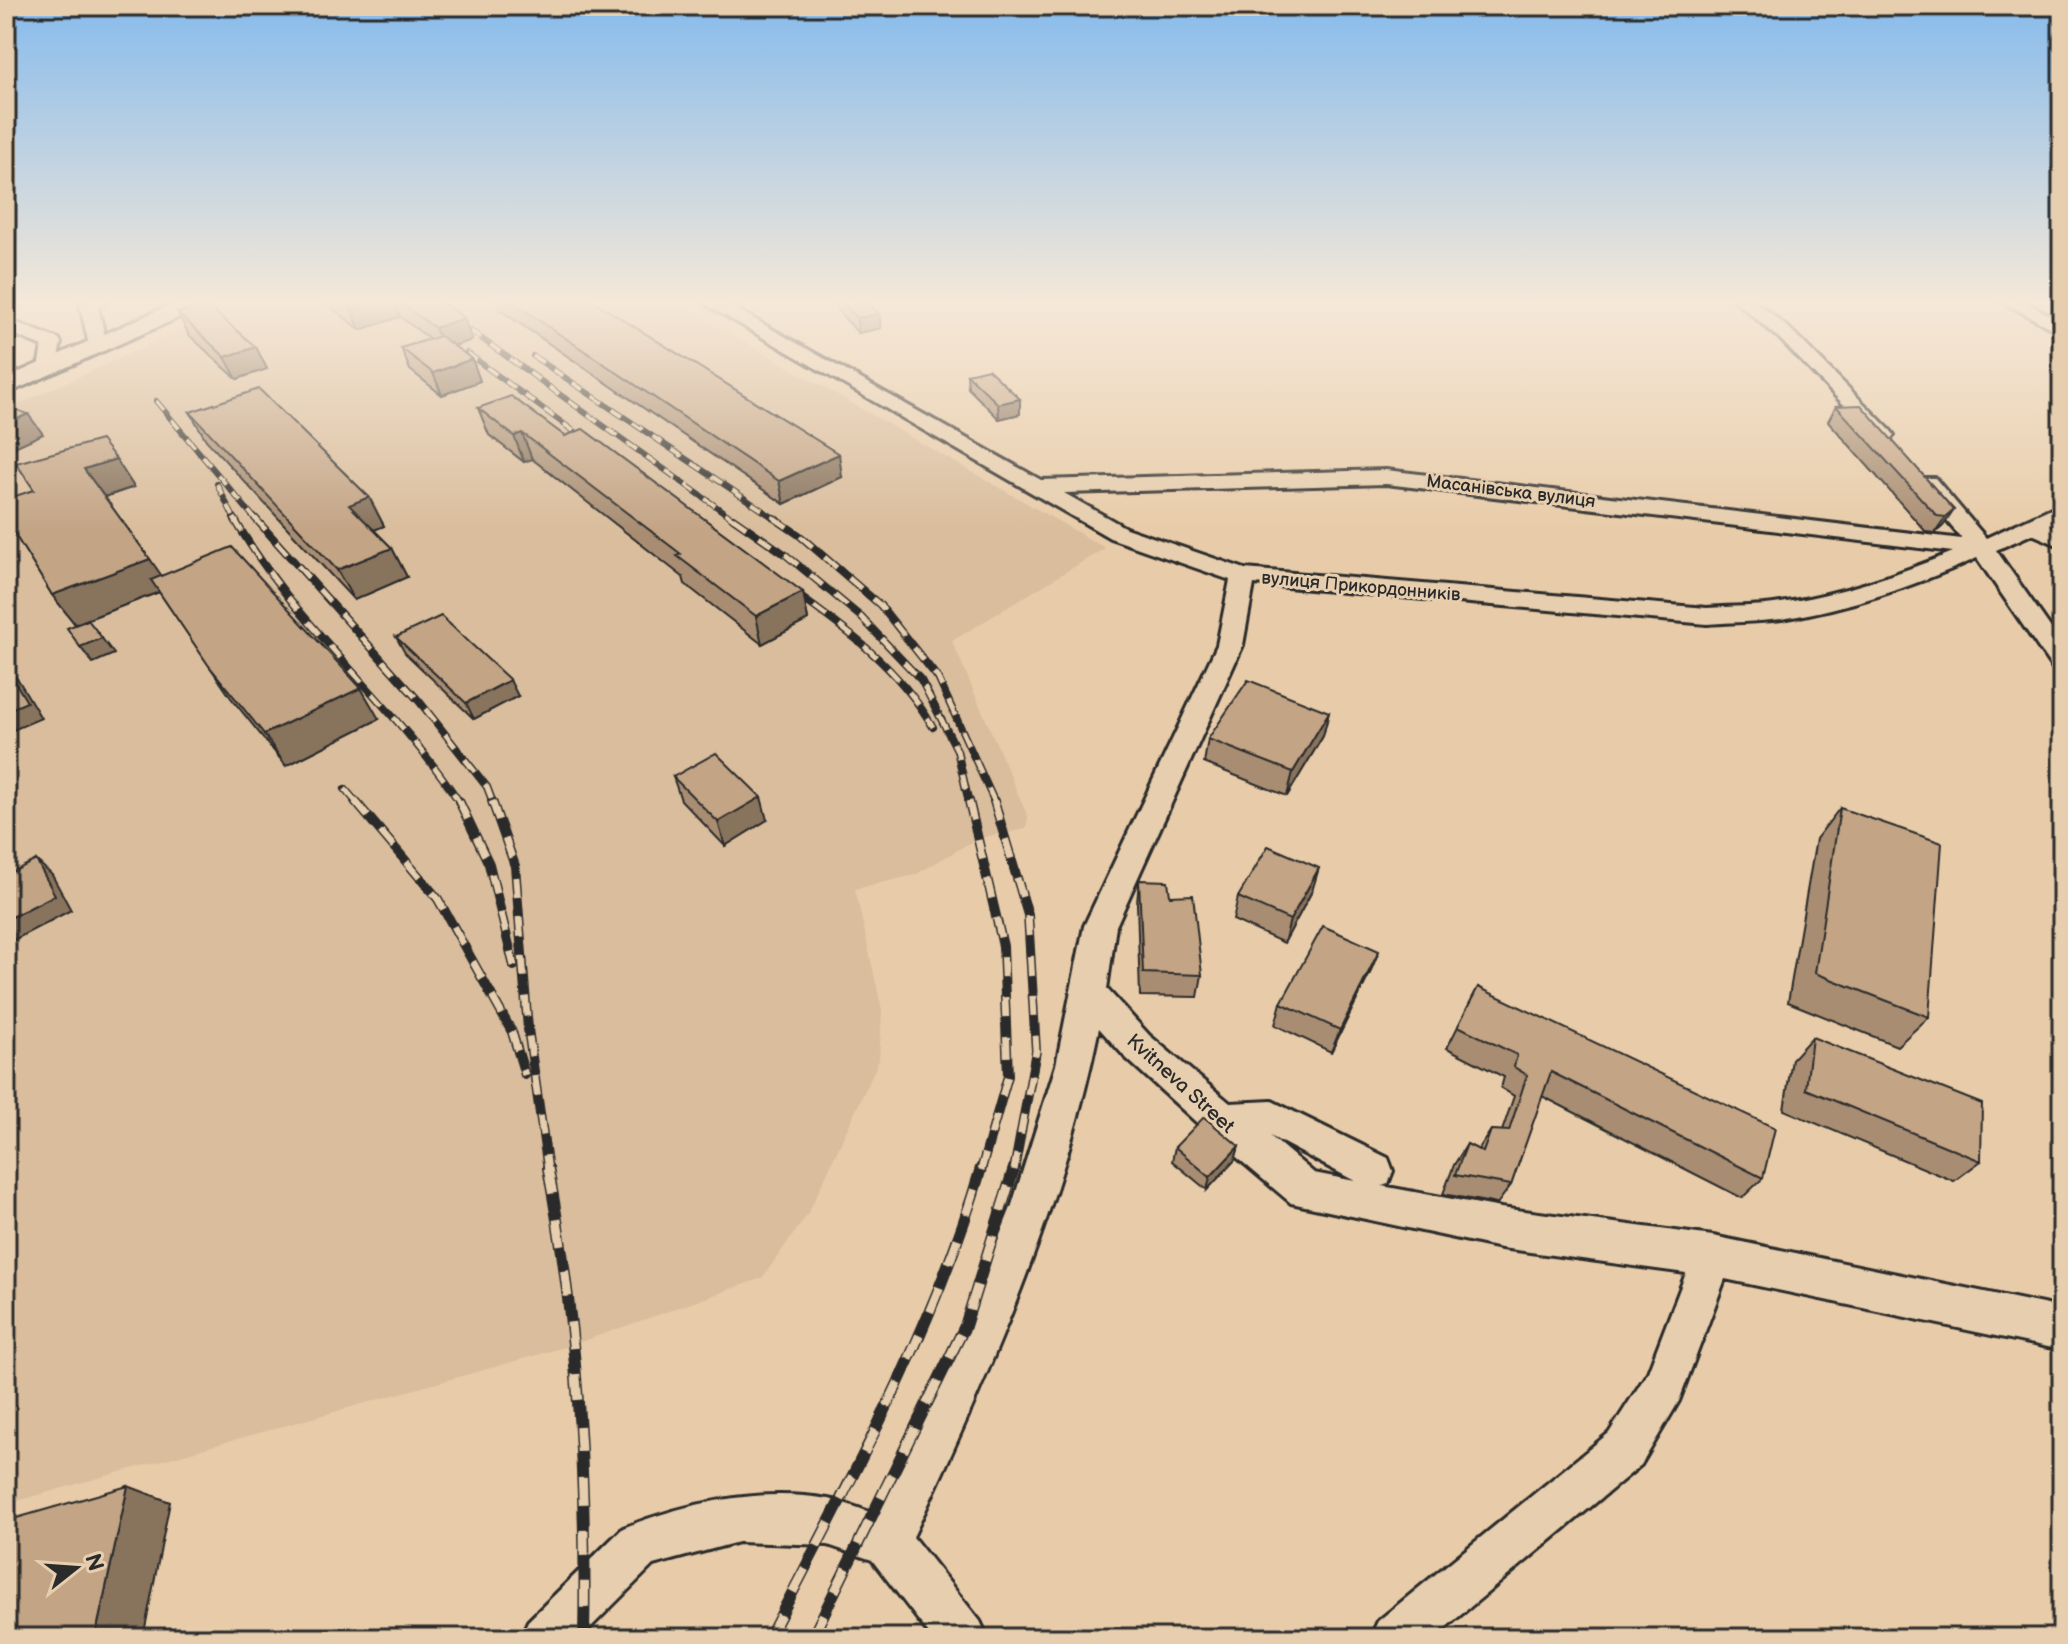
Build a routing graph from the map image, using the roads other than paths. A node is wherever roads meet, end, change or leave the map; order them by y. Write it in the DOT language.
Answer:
graph roads {
  1 [pos="27,378"];
  2 [pos="845,378"];
  3 [pos="1828,378"];
  4 [pos="6,387"];
  5 [pos="1895,445"];
  6 [pos="1914,468"];
  7 [pos="1038,487"];
  8 [pos="2062,510"];
  9 [pos="2032,525"];
  10 [pos="2062,540"];
  11 [pos="1982,548"];
  12 [pos="1243,576"];
  13 [pos="2062,663"];
  14 [pos="1089,993"];
  15 [pos="1220,1120"];
  16 [pos="1374,1171"];
  17 [pos="1713,1256"];
  18 [pos="2062,1329"];
  19 [pos="887,1541"];
  20 [pos="545,1638"];
  21 [pos="963,1638"];
  22 [pos="1395,1638"];
  1 -- 4 [label="main road"];
  2 -- 7 [label="street, вулиця Прикордонників"];
  3 -- 5 [label="street"];
  6 -- 11 [label="street"];
  7 -- 11 [label="street, Масанівська вулиця"];
  7 -- 12 [label="street, вулиця Прикордонників"];
  8 -- 9 [label="street, вулиця Прикордонників"];
  9 -- 10 [label="street"];
  9 -- 11 [label="street, вулиця Прикордонників"];
  11 -- 12 [label="street, вулиця Прикордонників"];
  11 -- 13 [label="street"];
  12 -- 14 [label="street"];
  14 -- 15 [label="street, Kvitneva Street"];
  14 -- 19 [label="street"];
  15 -- 16 [label="street"];
  15 -- 17 [label="street, Kvitneva Street"];
  17 -- 18 [label="street, Kvitneva Street"];
  17 -- 22 [label="street"];
  19 -- 20 [label="street"];
  19 -- 21 [label="street"];
}
